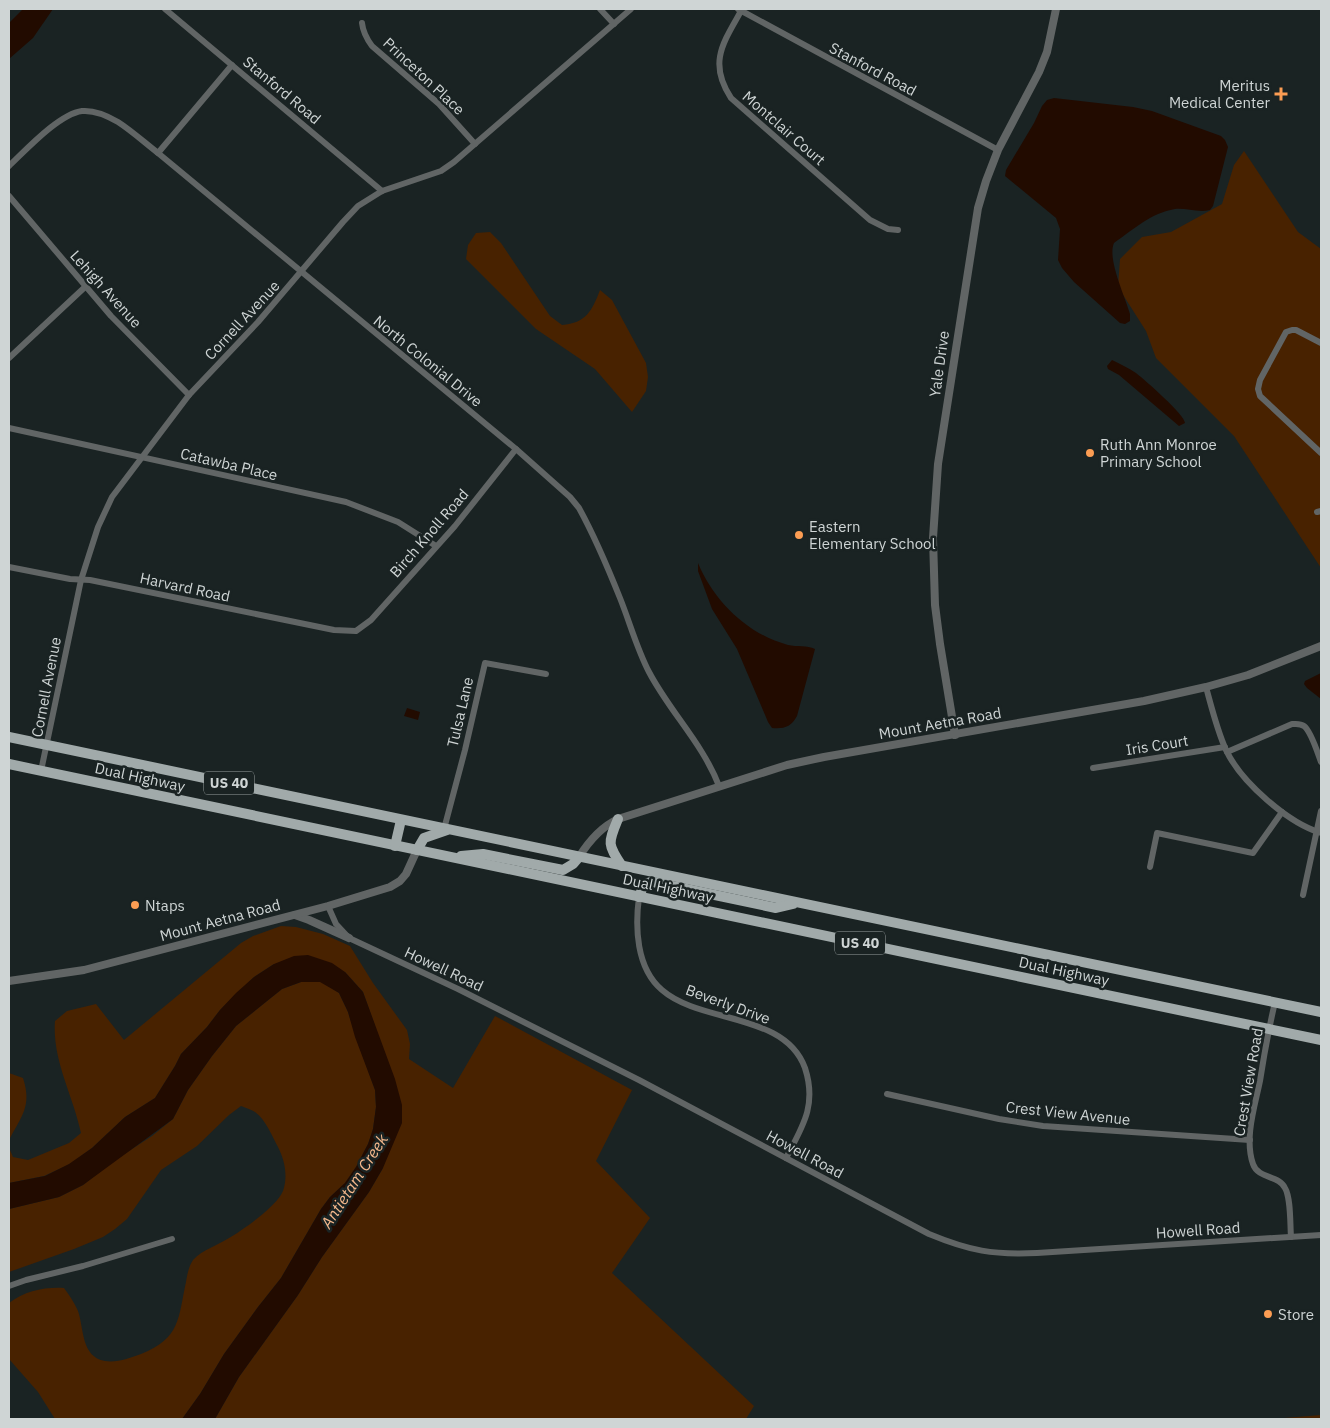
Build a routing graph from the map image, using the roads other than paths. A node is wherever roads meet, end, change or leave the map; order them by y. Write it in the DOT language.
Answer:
graph roads {
  1 [pos="165,9"];
  2 [pos="600,9"];
  3 [pos="631,9"];
  4 [pos="739,10"];
  5 [pos="1054,10"];
  6 [pos="362,23"];
  7 [pos="614,24"];
  8 [pos="232,64"];
  9 [pos="475,144"];
  10 [pos="998,150"];
  11 [pos="158,153"];
  12 [pos="9,166"];
  13 [pos="382,191"];
  14 [pos="9,196"];
  15 [pos="898,230"];
  16 [pos="301,273"];
  17 [pos="85,287"];
  18 [pos="1321,343"];
  19 [pos="9,358"];
  20 [pos="189,395"];
  21 [pos="9,428"];
  22 [pos="516,449"];
  23 [pos="1321,453"];
  24 [pos="142,457"];
  25 [pos="436,546"];
  26 [pos="9,566"];
  27 [pos="81,580"];
  28 [pos="356,630"];
  29 [pos="1321,646"];
  30 [pos="546,674"];
  31 [pos="1206,688"];
  32 [pos="955,735"];
  33 [pos="9,737"];
  34 [pos="47,745"];
  35 [pos="1226,749"];
  36 [pos="1321,762"];
  37 [pos="9,764"];
  38 [pos="1093,768"];
  39 [pos="41,771"];
  40 [pos="719,786"];
  41 [pos="1321,811"];
  42 [pos="1282,812"];
  43 [pos="618,819"];
  44 [pos="401,820"];
  45 [pos="446,829"];
  46 [pos="1319,833"];
  47 [pos="396,846"];
  48 [pos="417,850"];
  49 [pos="578,857"];
  50 [pos="450,858"];
  51 [pos="622,866"];
  52 [pos="1150,867"];
  53 [pos="1303,895"];
  54 [pos="639,897"];
  55 [pos="798,903"];
  56 [pos="328,906"];
  57 [pos="295,915"];
  58 [pos="349,938"];
  59 [pos="9,981"];
  60 [pos="1275,1002"];
  61 [pos="1321,1012"];
  62 [pos="1269,1029"];
  63 [pos="1321,1040"];
  64 [pos="887,1094"];
  65 [pos="1250,1140"];
  66 [pos="786,1158"];
  67 [pos="1321,1235"];
  68 [pos="1290,1237"];
  69 [pos="172,1239"];
  70 [pos="9,1286"];
  1 -- 8 [label="street, Stanford Road"];
  2 -- 7 [label="street"];
  3 -- 7 [label="street, Cornell Avenue"];
  4 -- 10 [label="street, Stanford Road"];
  4 -- 15 [label="street, Montclair Court"];
  5 -- 10 [label="street, Yale Drive"];
  6 -- 9 [label="street, Princeton Place"];
  7 -- 9 [label="street, Cornell Avenue"];
  8 -- 11 [label="street"];
  8 -- 13 [label="street, Stanford Road"];
  9 -- 13 [label="street, Cornell Avenue"];
  10 -- 32 [label="street, Yale Drive"];
  11 -- 12 [label="street, North Colonial Drive"];
  11 -- 16 [label="street, North Colonial Drive"];
  13 -- 16 [label="street, Cornell Avenue"];
  14 -- 17 [label="street, Lehigh Avenue"];
  16 -- 20 [label="street, Cornell Avenue"];
  16 -- 22 [label="street, North Colonial Drive"];
  17 -- 19 [label="street"];
  17 -- 20 [label="street, Lehigh Avenue"];
  18 -- 23 [label="street"];
  20 -- 24 [label="street, Cornell Avenue"];
  21 -- 24 [label="street, Catawba Place"];
  22 -- 25 [label="street, Birch Knoll Road"];
  22 -- 40 [label="street, North Colonial Drive"];
  24 -- 25 [label="street, Catawba Place"];
  24 -- 27 [label="street, Cornell Avenue"];
  25 -- 28 [label="street, Birch Knoll Road"];
  26 -- 27 [label="street, Harvard Road"];
  27 -- 28 [label="street, Harvard Road"];
  27 -- 34 [label="street, Cornell Avenue"];
  29 -- 31 [label="street, Mount Aetna Road"];
  30 -- 45 [label="street, Tulsa Lane"];
  31 -- 32 [label="street, Mount Aetna Road"];
  31 -- 35 [label="street"];
  32 -- 40 [label="street, Mount Aetna Road"];
  33 -- 34 [label="main road, Dual Highway / US 40"];
  34 -- 39 [label="street, Cornell Avenue"];
  34 -- 44 [label="main road, Dual Highway / US 40"];
  35 -- 36 [label="street, Iris Court"];
  35 -- 38 [label="street, Iris Court"];
  35 -- 42 [label="street"];
  37 -- 39 [label="main road, Dual Highway / US 40"];
  39 -- 47 [label="main road, Dual Highway / US 40"];
  40 -- 43 [label="street, Mount Aetna Road"];
  41 -- 46 [label="street"];
  42 -- 46 [label="street"];
  42 -- 52 [label="street"];
  43 -- 49 [label="street, Mount Aetna Road"];
  43 -- 51 [label="main road"];
  44 -- 45 [label="main road, Dual Highway / US 40"];
  44 -- 47 [label="main road"];
  45 -- 48 [label="main road"];
  45 -- 49 [label="main road, Dual Highway / US 40"];
  46 -- 53 [label="street"];
  47 -- 48 [label="main road, Dual Highway / US 40"];
  48 -- 50 [label="main road, Dual Highway / US 40"];
  48 -- 56 [label="street, Mount Aetna Road"];
  49 -- 50 [label="main road"];
  49 -- 51 [label="main road, Dual Highway / US 40"];
  50 -- 54 [label="main road, Dual Highway / US 40"];
  51 -- 55 [label="main road, Dual Highway / US 40"];
  54 -- 55 [label="main road"];
  54 -- 62 [label="main road, Dual Highway / US 40"];
  54 -- 66 [label="street, Beverly Drive"];
  55 -- 60 [label="main road, Dual Highway / US 40"];
  56 -- 57 [label="street, Mount Aetna Road"];
  56 -- 58 [label="street, Howell Road"];
  57 -- 58 [label="street"];
  57 -- 59 [label="street, Mount Aetna Road"];
  58 -- 66 [label="street, Howell Road"];
  60 -- 61 [label="main road, Dual Highway / US 40"];
  60 -- 62 [label="street, Crest View Road"];
  62 -- 63 [label="main road, Dual Highway / US 40"];
  62 -- 65 [label="street, Crest View Road"];
  64 -- 65 [label="street, Crest View Avenue"];
  65 -- 68 [label="street, Crest View Road"];
  66 -- 68 [label="street, Howell Road"];
  67 -- 68 [label="street, Howell Road"];
  69 -- 70 [label="street"];
}
